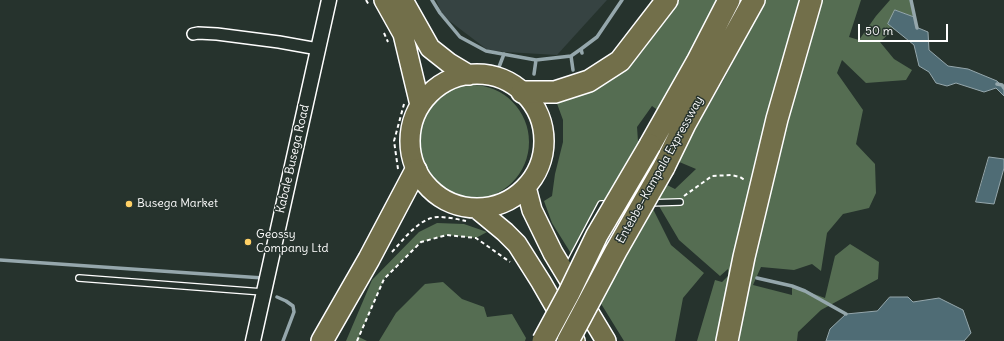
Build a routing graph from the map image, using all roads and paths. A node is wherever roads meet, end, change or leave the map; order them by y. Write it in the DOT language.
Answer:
graph roads {
  1 [pos="325,0"];
  2 [pos="366,0"];
  3 [pos="403,0"];
  4 [pos="667,0"];
  5 [pos="729,0"];
  6 [pos="754,0"];
  7 [pos="811,0"];
  8 [pos="377,3"];
  9 [pos="380,28"];
  10 [pos="193,34"];
  11 [pos="391,48"];
  12 [pos="318,49"];
  13 [pos="469,75"];
  14 [pos="522,92"];
  15 [pos="412,102"];
  16 [pos="541,108"];
  17 [pos="416,170"];
  18 [pos="395,175"];
  19 [pos="532,186"];
  20 [pos="761,189"];
  21 [pos="680,202"];
  22 [pos="622,204"];
  23 [pos="637,204"];
  24 [pos="472,214"];
  25 [pos="388,256"];
  26 [pos="510,262"];
  27 [pos="565,271"];
  28 [pos="79,278"];
  29 [pos="264,292"];
  30 [pos="253,341"];
  31 [pos="322,341"];
  32 [pos="357,341"];
  33 [pos="543,341"];
  34 [pos="568,341"];
  35 [pos="575,341"];
  36 [pos="606,341"];
  37 [pos="727,341"];
  1 -- 12 [label="street, Kabale Busega Road"];
  2 -- 8 [label="path"];
  3 -- 13 [label="highway"];
  4 -- 14 [label="highway"];
  5 -- 33 [label="highway, Entebbe–Kampala Expressway, bridge"];
  6 -- 34 [label="highway, Entebbe–Kampala Expressway, bridge"];
  7 -- 20 [label="highway"];
  8 -- 15 [label="highway"];
  9 -- 11 [label="path"];
  10 -- 12 [label="street"];
  12 -- 29 [label="street, Kabale Busega Road"];
  13 -- 14 [label="highway"];
  13 -- 15 [label="highway"];
  14 -- 19 [label="highway"];
  15 -- 17 [label="highway"];
  15 -- 18 [label="path"];
  16 -- 19 [label="path"];
  17 -- 24 [label="highway"];
  17 -- 31 [label="highway"];
  19 -- 24 [label="highway"];
  19 -- 27 [label="highway"];
  20 -- 21 [label="path"];
  20 -- 37 [label="highway"];
  21 -- 23 [label="lane"];
  22 -- 27 [label="lane"];
  24 -- 25 [label="path"];
  24 -- 35 [label="highway"];
  26 -- 32 [label="path"];
  27 -- 36 [label="highway"];
  28 -- 29 [label="lane"];
  29 -- 30 [label="street, Kabale Busega Road"];
}
